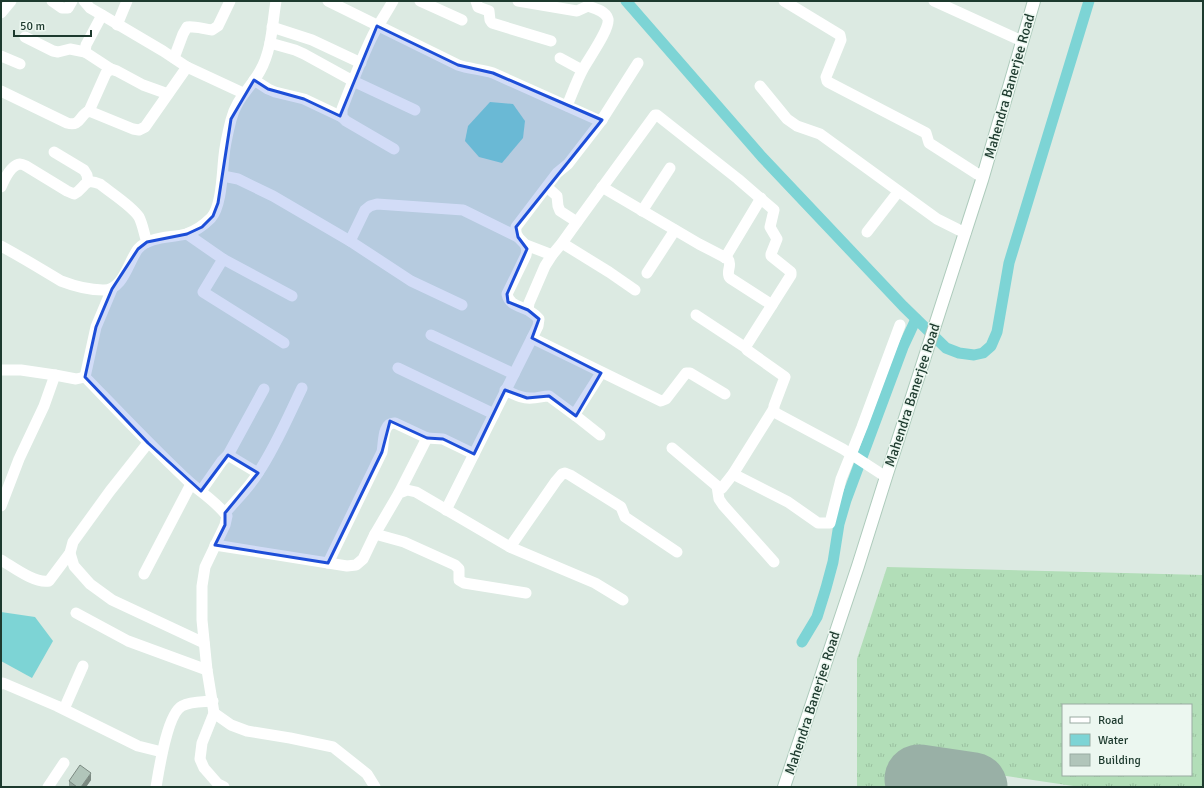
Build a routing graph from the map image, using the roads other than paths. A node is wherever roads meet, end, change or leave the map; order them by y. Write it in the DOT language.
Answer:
graph roads {
  1 [pos="11,1"];
  2 [pos="52,1"];
  3 [pos="72,1"];
  4 [pos="84,1"];
  5 [pos="127,1"];
  6 [pos="230,1"];
  7 [pos="276,1"];
  8 [pos="328,1"];
  9 [pos="393,1"];
  10 [pos="420,1"];
  11 [pos="476,1"];
  12 [pos="518,1"];
  13 [pos="784,1"];
  14 [pos="934,1"];
  15 [pos="1034,1"];
  16 [pos="1,13"];
  17 [pos="102,15"];
  18 [pos="462,20"];
  19 [pos="117,25"];
  20 [pos="378,26"];
  21 [pos="272,27"];
  22 [pos="25,37"];
  23 [pos="551,41"];
  24 [pos="1022,41"];
  25 [pos="270,43"];
  26 [pos="85,52"];
  27 [pos="1,56"];
  28 [pos="174,58"];
  29 [pos="560,58"];
  30 [pos="361,63"];
  31 [pos="638,63"];
  32 [pos="20,64"];
  33 [pos="187,67"];
  34 [pos="111,70"];
  35 [pos="582,70"];
  36 [pos="254,80"];
  37 [pos="353,81"];
  38 [pos="760,86"];
  39 [pos="1,91"];
  40 [pos="243,93"];
  41 [pos="168,94"];
  42 [pos="567,106"];
  43 [pos="415,110"];
  44 [pos="89,111"];
  45 [pos="342,117"];
  46 [pos="602,120"];
  47 [pos="394,150"];
  48 [pos="54,152"];
  49 [pos="670,168"];
  50 [pos="223,176"];
  51 [pos="982,177"];
  52 [pos="88,182"];
  53 [pos="1,187"];
  54 [pos="547,187"];
  55 [pos="602,187"];
  56 [pos="898,192"];
  57 [pos="761,198"];
  58 [pos="642,211"];
  59 [pos="576,222"];
  60 [pos="675,230"];
  61 [pos="867,232"];
  62 [pos="965,233"];
  63 [pos="187,234"];
  64 [pos="522,241"];
  65 [pos="147,242"];
  66 [pos="350,242"];
  67 [pos="562,243"];
  68 [pos="1,246"];
  69 [pos="552,256"];
  70 [pos="725,258"];
  71 [pos="223,259"];
  72 [pos="647,273"];
  73 [pos="112,289"];
  74 [pos="635,290"];
  75 [pos="292,296"];
  76 [pos="462,305"];
  77 [pos="772,305"];
  78 [pos="528,310"];
  79 [pos="696,315"];
  80 [pos="900,325"];
  81 [pos="431,335"];
  82 [pos="532,338"];
  83 [pos="284,343"];
  84 [pos="746,348"];
  85 [pos="398,368"];
  86 [pos="1,370"];
  87 [pos="601,372"];
  88 [pos="514,374"];
  89 [pos="55,375"];
  90 [pos="85,377"];
  91 [pos="302,388"];
  92 [pos="264,389"];
  93 [pos="506,390"];
  94 [pos="725,394"];
  95 [pos="773,410"];
  96 [pos="494,414"];
  97 [pos="576,416"];
  98 [pos="600,435"];
  99 [pos="427,438"];
  100 [pos="148,443"];
  101 [pos="672,448"];
  102 [pos="474,454"];
  103 [pos="228,455"];
  104 [pos="852,455"];
  105 [pos="258,473"];
  106 [pos="733,474"];
  107 [pos="886,477"];
  108 [pos="191,484"];
  109 [pos="717,486"];
  110 [pos="201,490"];
  111 [pos="399,493"];
  112 [pos="1,506"];
  113 [pos="446,510"];
  114 [pos="225,513"];
  115 [pos="375,534"];
  116 [pos="215,545"];
  117 [pos="510,547"];
  118 [pos="677,552"];
  119 [pos="70,553"];
  120 [pos="1,560"];
  121 [pos="774,562"];
  122 [pos="328,563"];
  123 [pos="144,574"];
  124 [pos="526,593"];
  125 [pos="623,600"];
  126 [pos="76,613"];
  127 [pos="204,643"];
  128 [pos="84,666"];
  129 [pos="207,670"];
  130 [pos="1,684"];
  131 [pos="213,701"];
  132 [pos="64,709"];
  133 [pos="214,713"];
  134 [pos="162,752"];
  135 [pos="64,763"];
  136 [pos="48,787"];
  137 [pos="156,787"];
  138 [pos="224,787"];
  139 [pos="375,787"];
  140 [pos="784,787"];
  1 -- 16 [label="street"];
  2 -- 3 [label="street"];
  4 -- 17 [label="street"];
  5 -- 19 [label="street"];
  6 -- 28 [label="street"];
  7 -- 21 [label="street"];
  8 -- 20 [label="street"];
  9 -- 20 [label="street"];
  10 -- 18 [label="street"];
  11 -- 23 [label="street"];
  12 -- 35 [label="street"];
  13 -- 51 [label="street"];
  14 -- 24 [label="street"];
  15 -- 24 [label="street, Mahendra Banerjee Road"];
  17 -- 19 [label="street"];
  17 -- 26 [label="street"];
  19 -- 28 [label="street"];
  20 -- 30 [label="street"];
  20 -- 42 [label="street"];
  21 -- 25 [label="street"];
  21 -- 30 [label="street"];
  22 -- 26 [label="street"];
  24 -- 51 [label="street, Mahendra Banerjee Road"];
  25 -- 36 [label="street"];
  25 -- 37 [label="street"];
  26 -- 34 [label="street"];
  27 -- 32 [label="street"];
  28 -- 33 [label="street"];
  29 -- 35 [label="street"];
  30 -- 37 [label="street"];
  31 -- 46 [label="street"];
  33 -- 40 [label="street"];
  33 -- 41 [label="street"];
  34 -- 41 [label="street"];
  34 -- 44 [label="street"];
  35 -- 42 [label="street"];
  36 -- 40 [label="street"];
  36 -- 45 [label="street"];
  37 -- 43 [label="street"];
  37 -- 45 [label="street"];
  38 -- 56 [label="street"];
  39 -- 44 [label="street"];
  40 -- 50 [label="street"];
  41 -- 44 [label="street"];
  42 -- 46 [label="street"];
  45 -- 47 [label="street"];
  46 -- 54 [label="street"];
  48 -- 52 [label="street"];
  49 -- 58 [label="street"];
  50 -- 63 [label="street"];
  50 -- 66 [label="street"];
  51 -- 62 [label="street, Mahendra Banerjee Road"];
  52 -- 53 [label="street"];
  52 -- 65 [label="street"];
  54 -- 59 [label="street"];
  54 -- 64 [label="street"];
  55 -- 57 [label="street"];
  55 -- 58 [label="street"];
  55 -- 59 [label="street"];
  56 -- 61 [label="street"];
  56 -- 62 [label="street"];
  57 -- 70 [label="street"];
  57 -- 77 [label="street"];
  58 -- 60 [label="street"];
  59 -- 67 [label="street"];
  60 -- 70 [label="street"];
  60 -- 72 [label="street"];
  62 -- 107 [label="street, Mahendra Banerjee Road"];
  63 -- 65 [label="street"];
  63 -- 71 [label="street"];
  64 -- 66 [label="street"];
  64 -- 69 [label="street"];
  64 -- 78 [label="street"];
  65 -- 73 [label="street"];
  66 -- 76 [label="street"];
  67 -- 69 [label="street"];
  67 -- 74 [label="street"];
  68 -- 73 [label="street"];
  69 -- 78 [label="street"];
  70 -- 77 [label="street"];
  71 -- 75 [label="street"];
  71 -- 83 [label="street"];
  73 -- 90 [label="street"];
  77 -- 84 [label="street"];
  78 -- 82 [label="street"];
  79 -- 84 [label="street"];
  80 -- 104 [label="street"];
  81 -- 88 [label="street"];
  82 -- 87 [label="street"];
  82 -- 88 [label="street"];
  84 -- 95 [label="street"];
  85 -- 96 [label="street"];
  86 -- 89 [label="street"];
  87 -- 94 [label="street"];
  87 -- 97 [label="street"];
  88 -- 93 [label="street"];
  89 -- 90 [label="street"];
  89 -- 112 [label="street"];
  90 -- 100 [label="street"];
  91 -- 105 [label="street"];
  92 -- 103 [label="street"];
  93 -- 96 [label="street"];
  93 -- 97 [label="street"];
  95 -- 104 [label="street"];
  95 -- 106 [label="street"];
  96 -- 102 [label="street"];
  97 -- 98 [label="street"];
  99 -- 102 [label="street"];
  99 -- 111 [label="street"];
  99 -- 122 [label="street"];
  100 -- 108 [label="street"];
  100 -- 119 [label="street"];
  101 -- 109 [label="street"];
  102 -- 113 [label="street"];
  103 -- 105 [label="street"];
  103 -- 110 [label="street"];
  104 -- 106 [label="street"];
  104 -- 107 [label="street"];
  105 -- 114 [label="street"];
  106 -- 109 [label="street"];
  107 -- 140 [label="street, Mahendra Banerjee Road"];
  108 -- 110 [label="street"];
  108 -- 123 [label="street"];
  109 -- 121 [label="street"];
  110 -- 114 [label="street"];
  111 -- 113 [label="street"];
  111 -- 115 [label="street"];
  113 -- 117 [label="street"];
  114 -- 116 [label="street"];
  115 -- 122 [label="street"];
  115 -- 124 [label="street"];
  116 -- 122 [label="street"];
  116 -- 127 [label="street"];
  117 -- 118 [label="street"];
  117 -- 125 [label="street"];
  119 -- 120 [label="street"];
  119 -- 127 [label="street"];
  126 -- 129 [label="street"];
  127 -- 129 [label="street"];
  128 -- 132 [label="street"];
  129 -- 131 [label="street"];
  130 -- 132 [label="street"];
  131 -- 133 [label="street"];
  131 -- 134 [label="street"];
  132 -- 134 [label="street"];
  133 -- 138 [label="street"];
  133 -- 139 [label="street"];
  134 -- 137 [label="street"];
  135 -- 136 [label="street"];
}
